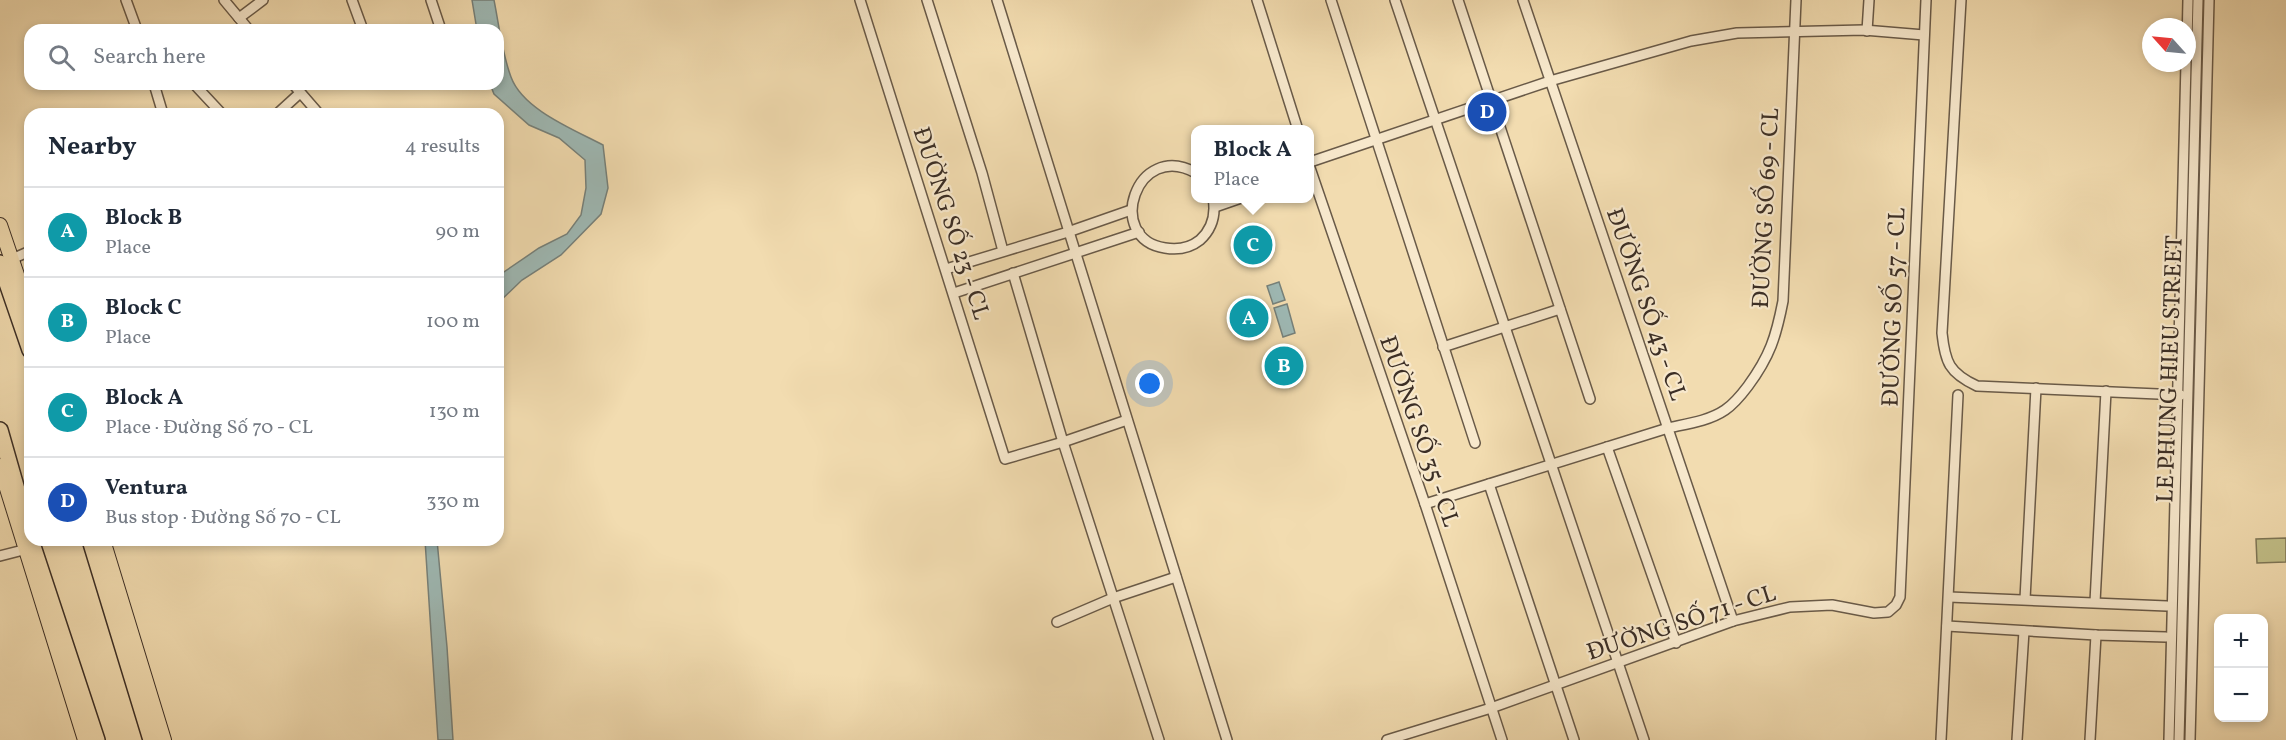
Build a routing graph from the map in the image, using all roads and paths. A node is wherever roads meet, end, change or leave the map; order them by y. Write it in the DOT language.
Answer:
graph roads {
  1 [pos="126,0"];
  2 [pos="224,0"];
  3 [pos="263,0"];
  4 [pos="352,0"];
  5 [pos="430,0"];
  6 [pos="860,0"];
  7 [pos="927,0"];
  8 [pos="997,0"];
  9 [pos="1257,0"];
  10 [pos="1331,0"];
  11 [pos="1395,0"];
  12 [pos="1458,0"];
  13 [pos="1523,0"];
  14 [pos="1796,0"];
  15 [pos="1869,0"];
  16 [pos="1926,0"];
  17 [pos="1960,0"];
  18 [pos="2183,0"];
  19 [pos="2188,0"];
  20 [pos="2198,0"];
  21 [pos="2209,0"];
  22 [pos="239,18"];
  23 [pos="2182,18"];
  24 [pos="2188,18"];
  25 [pos="134,19"];
  26 [pos="135,24"];
  27 [pos="139,24"];
  28 [pos="244,24"];
  29 [pos="361,24"];
  30 [pos="439,24"];
  31 [pos="1867,30"];
  32 [pos="1794,32"];
  33 [pos="1924,34"];
  34 [pos="2181,72"];
  35 [pos="2187,72"];
  36 [pos="1550,81"];
  37 [pos="156,90"];
  38 [pos="200,90"];
  39 [pos="298,90"];
  40 [pos="300,93"];
  41 [pos="1493,101"];
  42 [pos="161,108"];
  43 [pos="216,108"];
  44 [pos="284,108"];
  45 [pos="314,108"];
  46 [pos="1435,119"];
  47 [pos="1297,125"];
  48 [pos="1376,140"];
  49 [pos="1314,161"];
  50 [pos="1191,171"];
  51 [pos="1314,180"];
  52 [pos="1214,203"];
  53 [pos="1131,210"];
  54 [pos="0,225"];
  55 [pos="1068,232"];
  56 [pos="1139,232"];
  57 [pos="1003,252"];
  58 [pos="1076,253"];
  59 [pos="24,254"];
  60 [pos="6,261"];
  61 [pos="946,269"];
  62 [pos="2178,270"];
  63 [pos="2197,271"];
  64 [pos="1012,273"];
  65 [pos="954,293"];
  66 [pos="24,300"];
  67 [pos="1560,309"];
  68 [pos="1505,327"];
  69 [pos="24,328"];
  70 [pos="1443,347"];
  71 [pos="2036,388"];
  72 [pos="2106,392"];
  73 [pos="1958,394"];
  74 [pos="2179,395"];
  75 [pos="2199,396"];
  76 [pos="1590,399"];
  77 [pos="1127,420"];
  78 [pos="1668,428"];
  79 [pos="0,430"];
  80 [pos="1063,442"];
  81 [pos="1475,443"];
  82 [pos="1606,447"];
  83 [pos="1551,464"];
  84 [pos="0,466"];
  85 [pos="1489,484"];
  86 [pos="1425,504"];
  87 [pos="24,520"];
  88 [pos="24,528"];
  89 [pos="24,546"];
  90 [pos="31,546"];
  91 [pos="31,546"];
  92 [pos="92,546"];
  93 [pos="105,546"];
  94 [pos="0,556"];
  95 [pos="1176,577"];
  96 [pos="1949,597"];
  97 [pos="1113,598"];
  98 [pos="2025,599"];
  99 [pos="2095,602"];
  100 [pos="2167,606"];
  101 [pos="1888,612"];
  102 [pos="1734,621"];
  103 [pos="1057,622"];
  104 [pos="1947,626"];
  105 [pos="2025,631"];
  106 [pos="2096,635"];
  107 [pos="2166,637"];
  108 [pos="1676,643"];
  109 [pos="1617,662"];
  110 [pos="135,667"];
  111 [pos="1555,685"];
  112 [pos="1491,708"];
  113 [pos="85,740"];
  114 [pos="97,740"];
  115 [pos="151,740"];
  116 [pos="164,740"];
  117 [pos="1159,740"];
  118 [pos="1227,740"];
  119 [pos="1387,740"];
  120 [pos="1502,740"];
  121 [pos="1574,740"];
  122 [pos="1644,740"];
  123 [pos="1941,740"];
  124 [pos="2017,740"];
  125 [pos="2090,740"];
  126 [pos="2163,740"];
  127 [pos="2169,740"];
  128 [pos="2179,740"];
  129 [pos="2190,740"];
  1 -- 25 [label="street"];
  2 -- 22 [label="street"];
  3 -- 22 [label="street"];
  4 -- 29 [label="street"];
  5 -- 30 [label="street"];
  6 -- 61 [label="street, ĐƯỜNG SỐ 23 - CL"];
  7 -- 57 [label="street"];
  8 -- 55 [label="street"];
  9 -- 47 [label="street"];
  10 -- 48 [label="street"];
  11 -- 46 [label="street"];
  12 -- 41 [label="street"];
  13 -- 36 [label="street, ĐƯỜNG SỐ 43 - CL"];
  14 -- 32 [label="street, ĐƯỜNG SỐ 69 - CL"];
  15 -- 31 [label="street"];
  16 -- 33 [label="street, ĐƯỜNG SỐ 57 - CL"];
  17 -- 71 [label="street"];
  18 -- 23 [label="street"];
  19 -- 24 [label="street"];
  20 -- 63 [label="street, LE PHUNG HIEU STREET"];
  21 -- 63 [label="street, LE PHUNG HIEU STREET"];
  22 -- 28 [label="street"];
  25 -- 26 [label="street"];
  25 -- 27 [label="street"];
  31 -- 32 [label="street"];
  31 -- 33 [label="street"];
  32 -- 36 [label="street"];
  32 -- 78 [label="street, ĐƯỜNG SỐ 69 - CL"];
  33 -- 101 [label="street, ĐƯỜNG SỐ 57 - CL"];
  34 -- 62 [label="street, LE PHUNG HIEU STREET"];
  35 -- 62 [label="street, LE PHUNG HIEU STREET"];
  36 -- 41 [label="street"];
  36 -- 78 [label="street, ĐƯỜNG SỐ 43 - CL"];
  37 -- 42 [label="street"];
  38 -- 43 [label="street"];
  39 -- 40 [label="street"];
  40 -- 44 [label="street"];
  40 -- 45 [label="street"];
  41 -- 46 [label="street"];
  41 -- 67 [label="street"];
  46 -- 48 [label="street"];
  46 -- 68 [label="street"];
  48 -- 49 [label="street"];
  48 -- 70 [label="street"];
  50 -- 53 [label="street"];
  51 -- 86 [label="street, ĐƯỜNG SỐ 35 - CL"];
  52 -- 56 [label="street"];
  53 -- 55 [label="street"];
  53 -- 56 [label="street"];
  54 -- 60 [label="main road"];
  55 -- 57 [label="street"];
  55 -- 58 [label="street"];
  56 -- 58 [label="street"];
  57 -- 61 [label="street"];
  58 -- 64 [label="street"];
  58 -- 77 [label="street"];
  59 -- 60 [label="street"];
  60 -- 66 [label="main road"];
  60 -- 69 [label="highway"];
  61 -- 65 [label="street, ĐƯỜNG SỐ 23 - CL"];
  62 -- 63 [label="street"];
  62 -- 74 [label="street, LE PHUNG HIEU STREET"];
  63 -- 74 [label="street, LE PHUNG HIEU STREET"];
  63 -- 75 [label="street, LE PHUNG HIEU STREET"];
  64 -- 65 [label="street"];
  64 -- 80 [label="street"];
  65 -- 80 [label="street, ĐƯỜNG SỐ 23 - CL"];
  67 -- 68 [label="street"];
  67 -- 76 [label="street"];
  68 -- 70 [label="street"];
  68 -- 83 [label="street"];
  70 -- 81 [label="street"];
  71 -- 72 [label="street"];
  71 -- 98 [label="street"];
  72 -- 74 [label="street"];
  72 -- 99 [label="street"];
  73 -- 96 [label="street"];
  74 -- 75 [label="street"];
  74 -- 100 [label="street, LE PHUNG HIEU STREET"];
  74 -- 127 [label="street, LE PHUNG HIEU STREET"];
  74 -- 128 [label="street, LE PHUNG HIEU STREET"];
  75 -- 129 [label="street, LE PHUNG HIEU STREET"];
  77 -- 80 [label="street"];
  77 -- 95 [label="street"];
  78 -- 82 [label="street, ĐƯỜNG SỐ 69 - CL"];
  78 -- 102 [label="street, ĐƯỜNG SỐ 43 - CL"];
  79 -- 87 [label="highway"];
  80 -- 97 [label="street"];
  82 -- 83 [label="street, ĐƯỜNG SỐ 69 - CL"];
  82 -- 108 [label="street"];
  83 -- 85 [label="street, ĐƯỜNG SỐ 69 - CL"];
  83 -- 109 [label="street"];
  84 -- 88 [label="main road"];
  85 -- 86 [label="street, ĐƯỜNG SỐ 69 - CL"];
  85 -- 111 [label="street"];
  86 -- 112 [label="street, ĐƯỜNG SỐ 35 - CL"];
  89 -- 94 [label="street"];
  90 -- 113 [label="main road"];
  91 -- 114 [label="highway"];
  92 -- 110 [label="highway"];
  93 -- 110 [label="main road"];
  95 -- 97 [label="street"];
  95 -- 118 [label="street"];
  96 -- 98 [label="street"];
  96 -- 104 [label="street"];
  97 -- 103 [label="street"];
  97 -- 117 [label="street"];
  98 -- 99 [label="street"];
  99 -- 100 [label="street"];
  100 -- 107 [label="street, LE PHUNG HIEU STREET"];
  101 -- 102 [label="street, ĐƯỜNG SỐ 71 - CL"];
  102 -- 108 [label="street, ĐƯỜNG SỐ 71 - CL"];
  104 -- 105 [label="street"];
  104 -- 123 [label="street"];
  105 -- 106 [label="street"];
  105 -- 124 [label="street"];
  106 -- 107 [label="street"];
  106 -- 125 [label="street"];
  107 -- 126 [label="street, LE PHUNG HIEU STREET"];
  108 -- 109 [label="street, ĐƯỜNG SỐ 71 - CL"];
  109 -- 111 [label="street, ĐƯỜNG SỐ 71 - CL"];
  109 -- 122 [label="street"];
  110 -- 115 [label="highway"];
  110 -- 116 [label="main road"];
  111 -- 112 [label="street, ĐƯỜNG SỐ 71 - CL"];
  111 -- 121 [label="street"];
  112 -- 119 [label="street, ĐƯỜNG SỐ 71 - CL"];
  112 -- 120 [label="street, ĐƯỜNG SỐ 35 - CL"];
}
